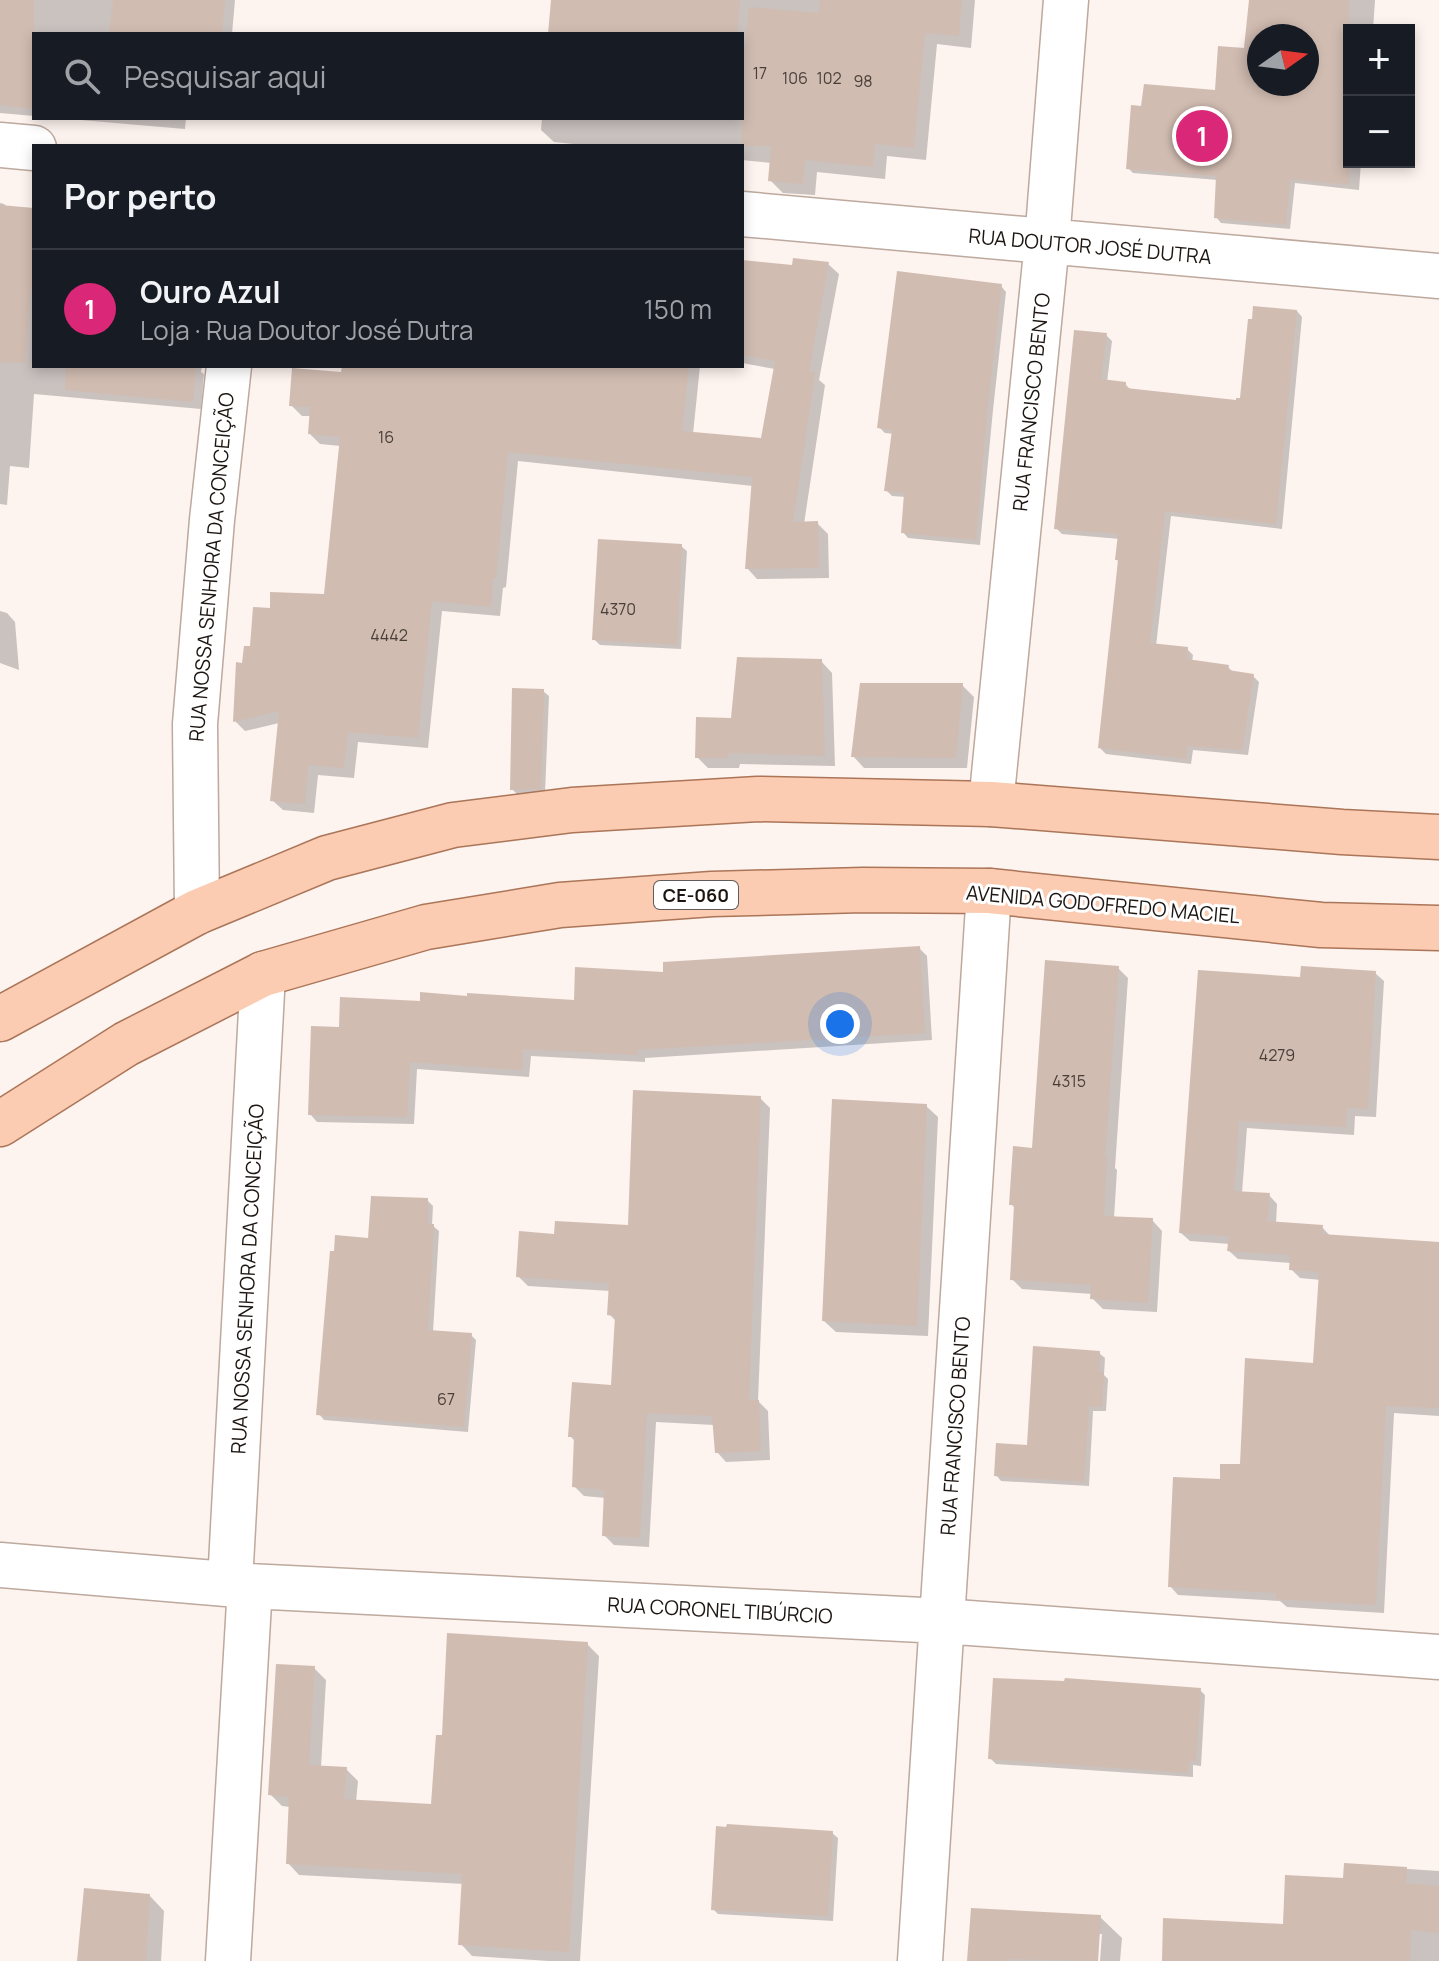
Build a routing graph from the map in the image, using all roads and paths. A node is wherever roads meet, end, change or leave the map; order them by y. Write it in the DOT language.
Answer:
graph roads {
  1 [pos="1066,0"];
  2 [pos="0,145"];
  3 [pos="32,148"];
  4 [pos="744,214"];
  5 [pos="1047,242"];
  6 [pos="1439,276"];
  7 [pos="229,368"];
  8 [pos="991,804"];
  9 [pos="1439,837"];
  10 [pos="989,891"];
  11 [pos="197,912"];
  12 [pos="1439,928"];
  13 [pos="263,974"];
  14 [pos="0,1019"];
  15 [pos="0,1124"];
  16 [pos="0,1565"];
  17 [pos="240,1584"];
  18 [pos="942,1621"];
  19 [pos="1439,1657"];
  20 [pos="228,1961"];
  21 [pos="920,1961"];
  1 -- 5 [label="street, RUA FRANCISCO BENTO"];
  2 -- 3 [label="street"];
  4 -- 5 [label="street, RUA DOUTOR JOSÉ DUTRA"];
  5 -- 6 [label="street, RUA DOUTOR JOSÉ DUTRA"];
  5 -- 8 [label="street, RUA FRANCISCO BENTO"];
  7 -- 11 [label="street, RUA NOSSA SENHORA DA CONCEIÇÃO"];
  8 -- 9 [label="main road"];
  8 -- 11 [label="main road"];
  10 -- 12 [label="main road, AVENIDA GODOFREDO MACIEL / CE-060"];
  10 -- 13 [label="main road, AVENIDA GODOFREDO MACIEL / CE-060"];
  10 -- 18 [label="street, RUA FRANCISCO BENTO"];
  11 -- 14 [label="main road"];
  13 -- 15 [label="main road, AVENIDA GODOFREDO MACIEL / CE-060"];
  13 -- 17 [label="street, RUA NOSSA SENHORA DA CONCEIÇÃO"];
  16 -- 17 [label="street, RUA CORONEL TIBÚRCIO"];
  17 -- 18 [label="street, RUA CORONEL TIBÚRCIO"];
  17 -- 20 [label="street, RUA NOSSA SENHORA DA CONCEIÇÃO"];
  18 -- 19 [label="street, RUA CORONEL TIBÚRCIO"];
  18 -- 21 [label="street, RUA FRANCISCO BENTO"];
}
